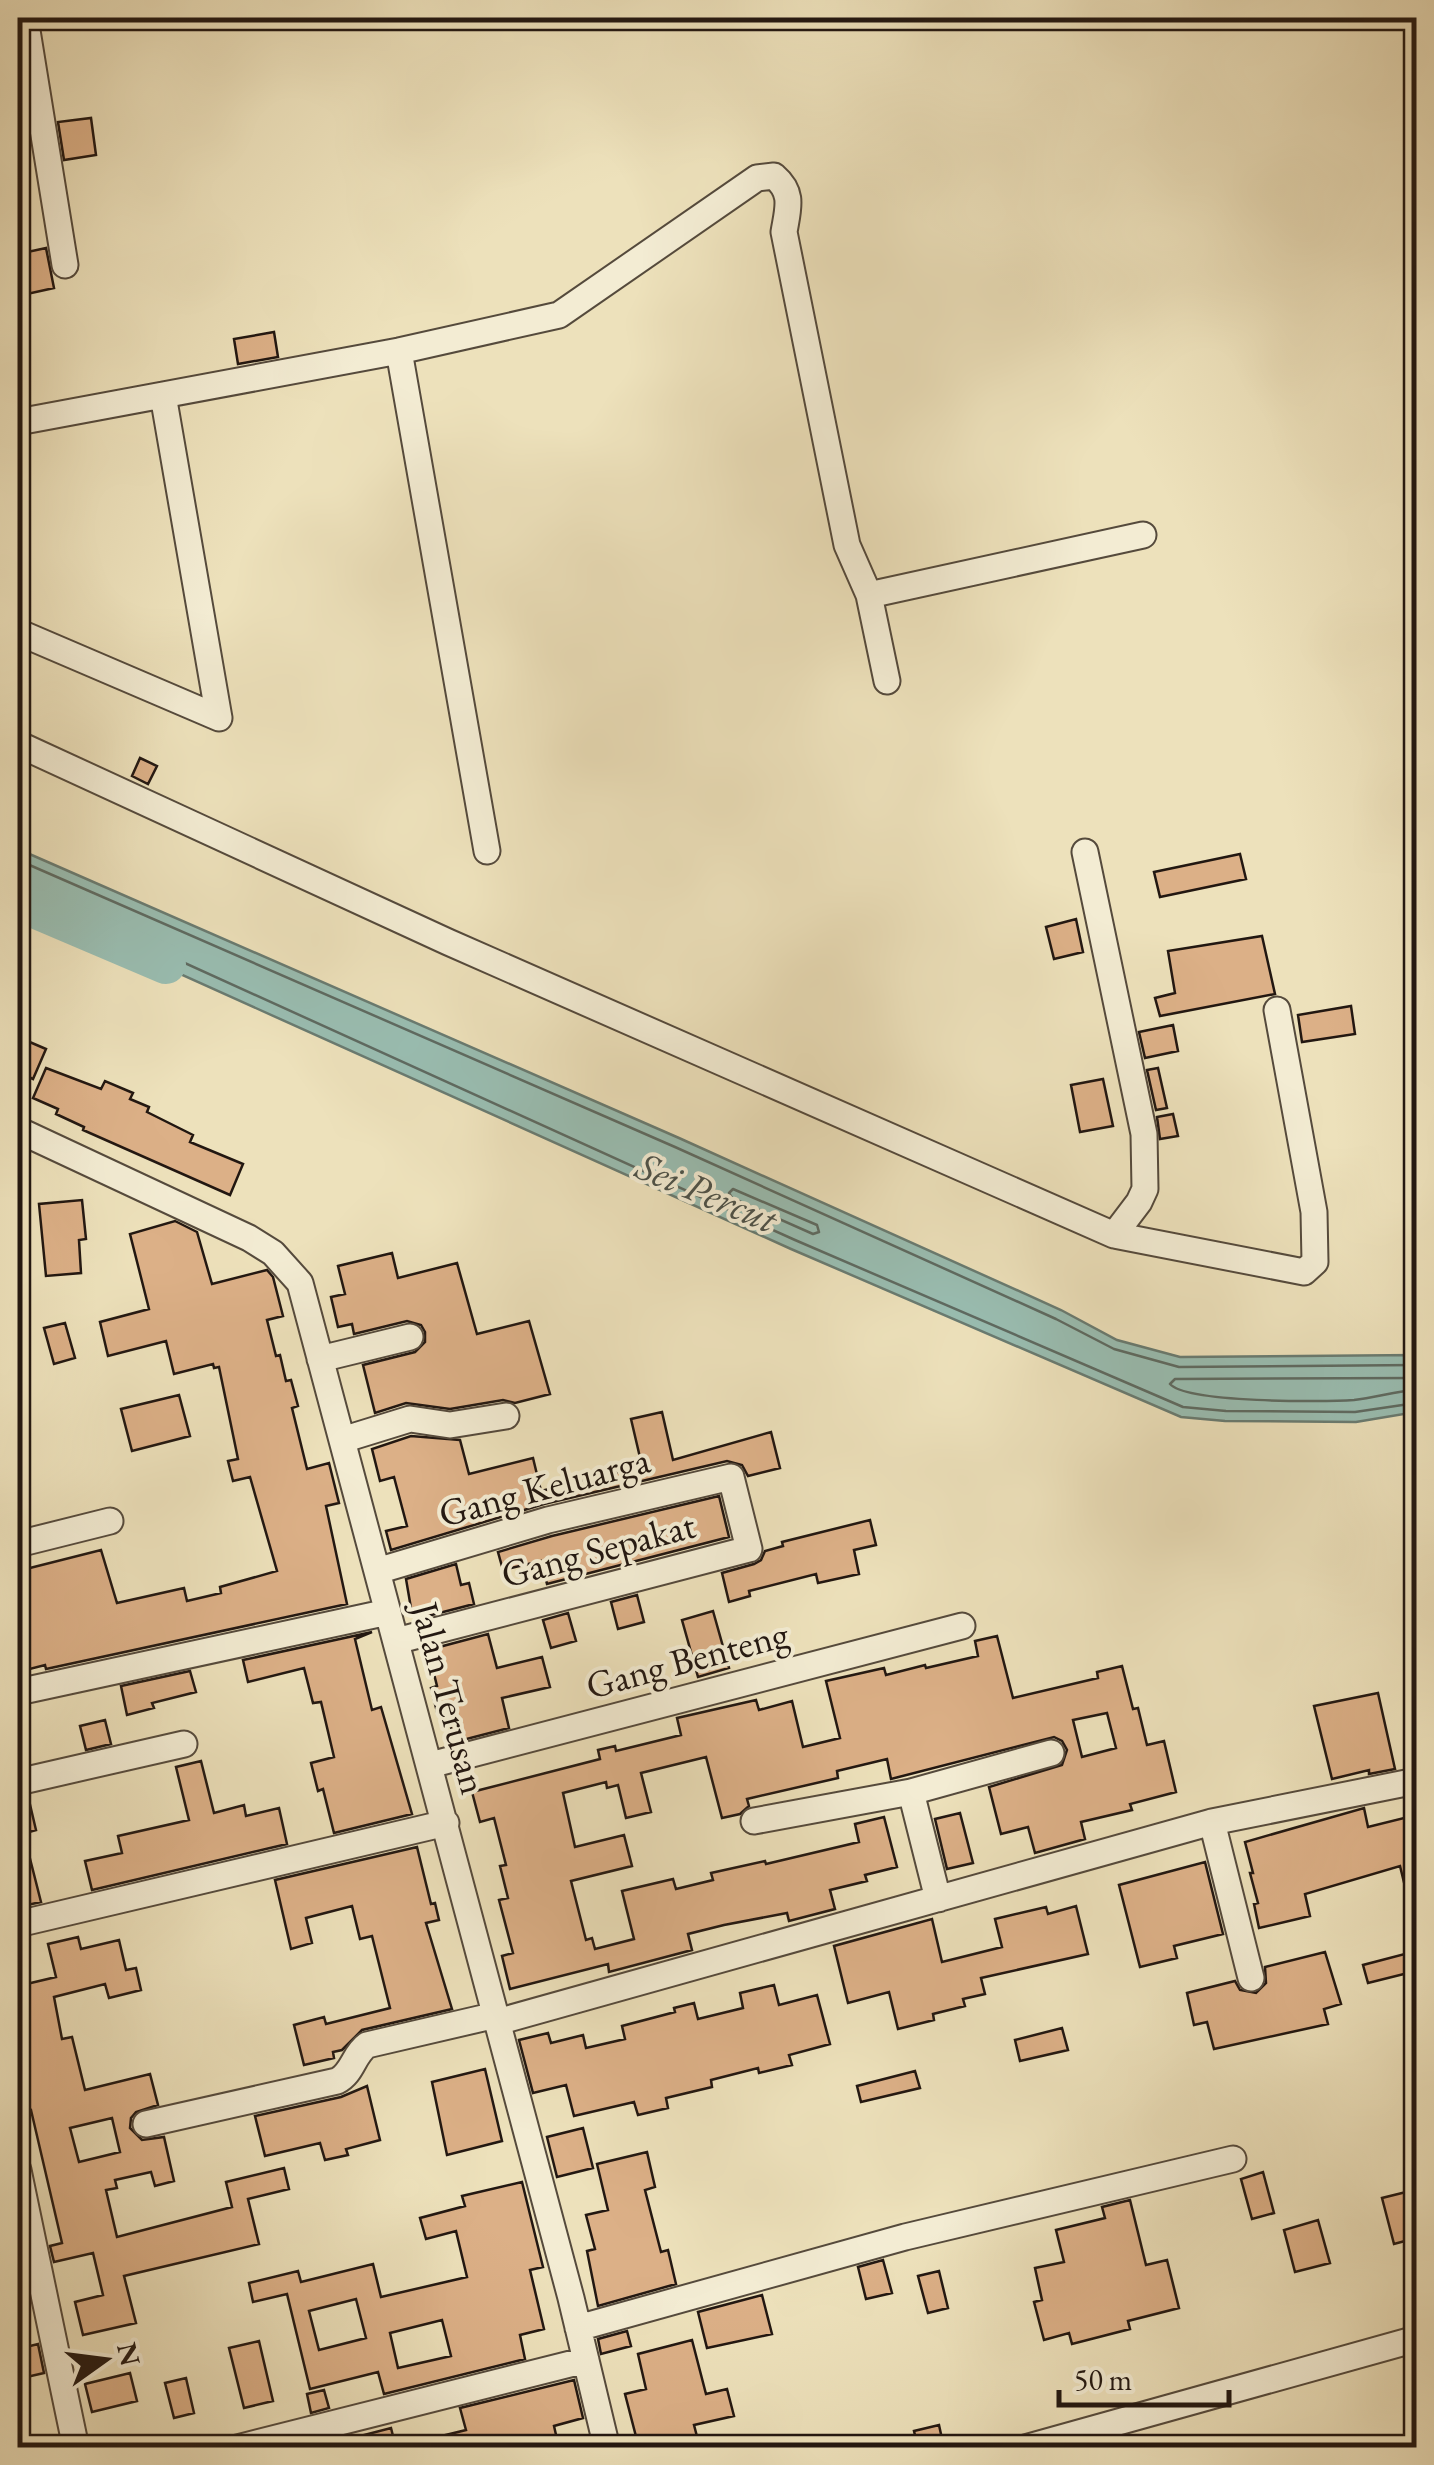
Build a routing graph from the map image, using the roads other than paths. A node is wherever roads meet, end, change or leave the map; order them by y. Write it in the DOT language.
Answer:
graph roads {
  1 [pos="25,18"];
  2 [pos="65,265"];
  3 [pos="399,352"];
  4 [pos="163,395"];
  5 [pos="18,422"];
  6 [pos="1142,536"];
  7 [pos="870,594"];
  8 [pos="18,632"];
  9 [pos="887,682"];
  10 [pos="18,744"];
  11 [pos="486,851"];
  12 [pos="1085,852"];
  13 [pos="1277,1010"];
  14 [pos="18,1130"];
  15 [pos="1114,1235"];
  16 [pos="410,1338"];
  17 [pos="320,1359"];
  18 [pos="506,1416"];
  19 [pos="342,1440"];
  20 [pos="731,1477"];
  21 [pos="110,1521"];
  22 [pos="18,1544"];
  23 [pos="377,1572"];
  24 [pos="388,1612"];
  25 [pos="962,1626"];
  26 [pos="396,1641"];
  27 [pos="18,1692"];
  28 [pos="184,1744"];
  29 [pos="1050,1754"];
  30 [pos="430,1765"];
  31 [pos="1416,1781"];
  32 [pos="18,1782"];
  33 [pos="911,1792"];
  34 [pos="754,1821"];
  35 [pos="1212,1822"];
  36 [pos="446,1823"];
  37 [pos="938,1899"];
  38 [pos="18,1924"];
  39 [pos="1251,1978"];
  40 [pos="497,2018"];
  41 [pos="146,2124"];
  42 [pos="1233,2158"];
  43 [pos="18,2170"];
  44 [pos="24,2240"];
  45 [pos="578,2328"];
  46 [pos="1416,2340"];
  47 [pos="586,2360"];
  48 [pos="76,2448"];
  49 [pos="237,2448"];
  50 [pos="608,2448"];
  51 [pos="1025,2448"];
  1 -- 2 [label="street"];
  3 -- 4 [label="street"];
  3 -- 7 [label="street"];
  3 -- 11 [label="street"];
  4 -- 5 [label="street"];
  4 -- 8 [label="street"];
  6 -- 7 [label="street"];
  7 -- 9 [label="street"];
  10 -- 15 [label="street"];
  12 -- 15 [label="street"];
  13 -- 15 [label="street"];
  14 -- 17 [label="street, Jalan Terusan"];
  16 -- 17 [label="street"];
  17 -- 19 [label="street, Jalan Terusan"];
  18 -- 19 [label="street"];
  19 -- 23 [label="street, Jalan Terusan"];
  20 -- 23 [label="street, Gang Keluarga"];
  20 -- 26 [label="street, Gang Sepakat"];
  21 -- 22 [label="street"];
  23 -- 24 [label="street, Jalan Terusan"];
  24 -- 26 [label="street, Jalan Terusan"];
  24 -- 27 [label="street"];
  25 -- 30 [label="street, Gang Benteng"];
  26 -- 30 [label="street, Jalan Terusan"];
  28 -- 32 [label="street"];
  29 -- 33 [label="street"];
  30 -- 36 [label="street, Jalan Terusan"];
  31 -- 35 [label="street"];
  33 -- 34 [label="street"];
  33 -- 37 [label="street"];
  35 -- 37 [label="street"];
  35 -- 39 [label="street"];
  36 -- 38 [label="street"];
  36 -- 40 [label="street, Jalan Terusan"];
  37 -- 40 [label="street"];
  40 -- 41 [label="street"];
  40 -- 45 [label="street, Jalan Terusan"];
  42 -- 45 [label="street"];
  43 -- 44 [label="street"];
  44 -- 48 [label="street"];
  45 -- 47 [label="street, Jalan Terusan"];
  46 -- 51 [label="street"];
  47 -- 49 [label="street"];
  47 -- 50 [label="street, Jalan Terusan"];
}
